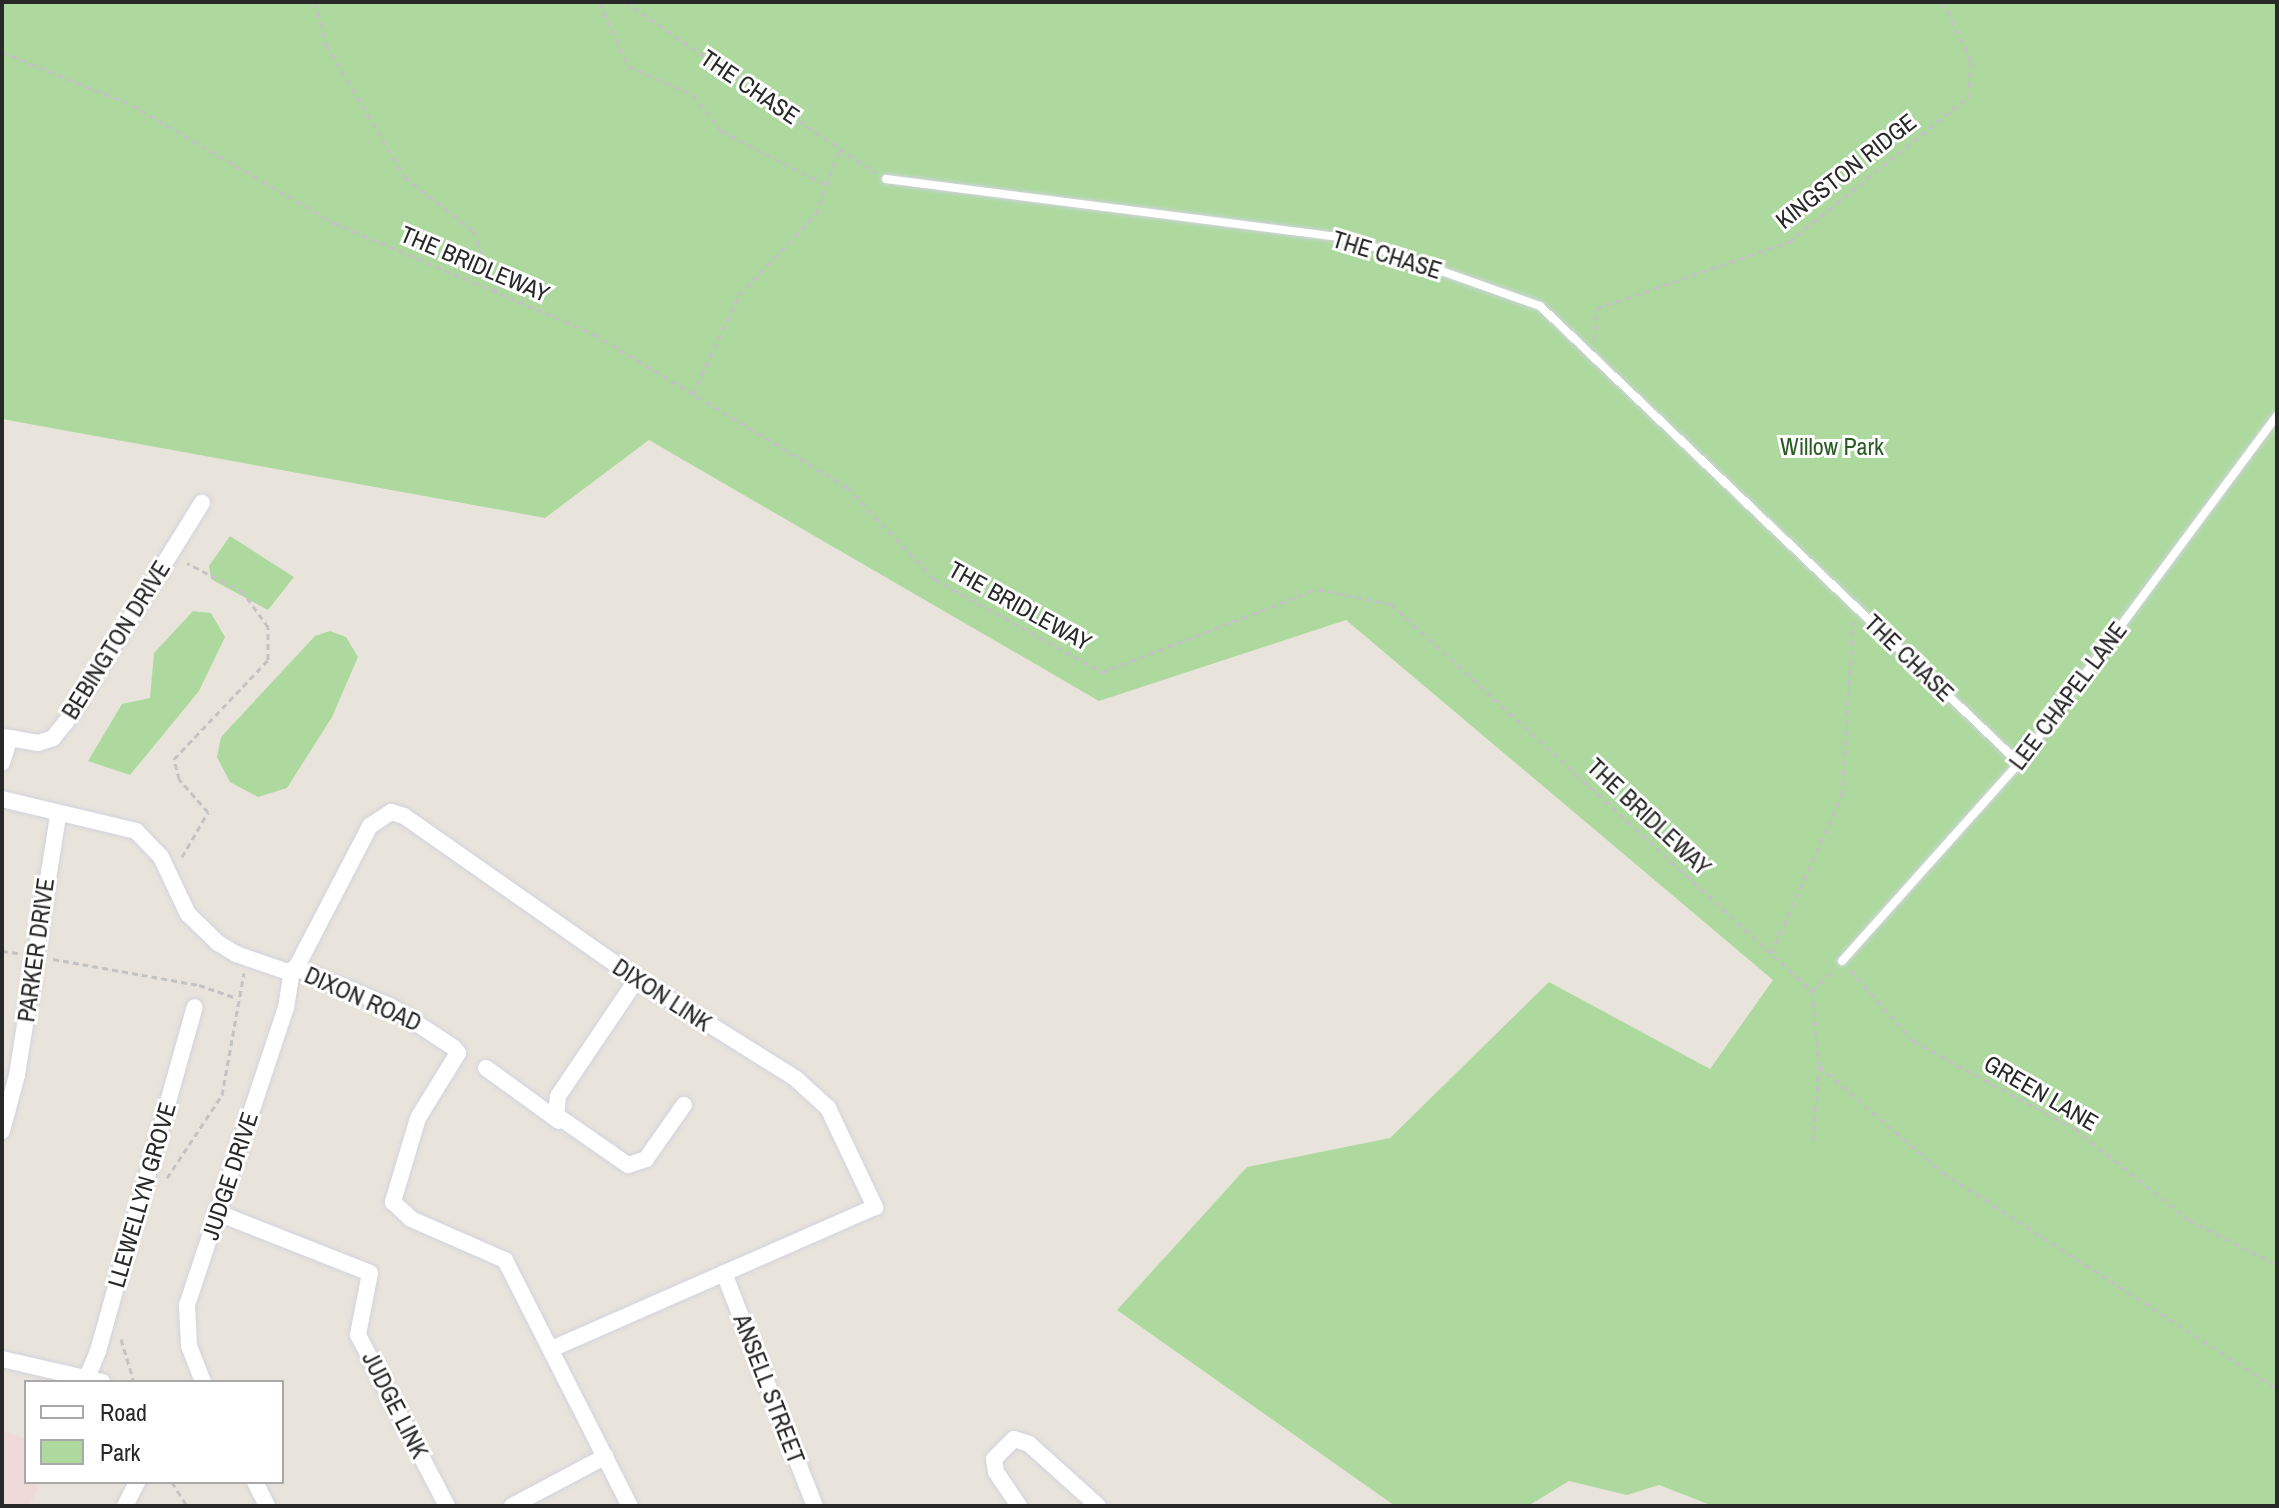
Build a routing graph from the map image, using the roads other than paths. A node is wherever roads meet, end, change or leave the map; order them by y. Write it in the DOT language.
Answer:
graph roads {
  1 [pos="886,179"];
  2 [pos="2277,416"];
  3 [pos="202,503"];
  4 [pos="6,738"];
  5 [pos="2,763"];
  6 [pos="2019,763"];
  7 [pos="2,799"];
  8 [pos="58,815"];
  9 [pos="1842,961"];
  10 [pos="294,969"];
  11 [pos="637,979"];
  12 [pos="195,1007"];
  13 [pos="486,1068"];
  14 [pos="684,1105"];
  15 [pos="559,1121"];
  16 [pos="2,1131"];
  17 [pos="218,1213"];
  18 [pos="724,1273"];
  19 [pos="554,1348"];
  20 [pos="2,1359"];
  21 [pos="78,1380"];
  22 [pos="86,1380"];
  23 [pos="202,1380"];
  24 [pos="606,1456"];
  25 [pos="136,1484"];
  26 [pos="256,1484"];
  27 [pos="125,1506"];
  28 [pos="267,1506"];
  29 [pos="447,1506"];
  30 [pos="512,1506"];
  31 [pos="630,1506"];
  32 [pos="815,1506"];
  33 [pos="1019,1506"];
  34 [pos="1098,1506"];
  1 -- 6 [label="lane, THE CHASE"];
  2 -- 6 [label="lane, LEE CHAPEL LANE"];
  3 -- 4 [label="street, BEBINGTON DRIVE"];
  4 -- 5 [label="street, BEBINGTON DRIVE"];
  6 -- 9 [label="lane, LEE CHAPEL LANE"];
  7 -- 8 [label="street, DIXON ROAD"];
  8 -- 10 [label="street, DIXON ROAD"];
  8 -- 16 [label="street, PARKER DRIVE"];
  10 -- 11 [label="street, DIXON LINK"];
  10 -- 17 [label="street, JUDGE DRIVE"];
  10 -- 19 [label="street, DIXON ROAD"];
  11 -- 15 [label="street"];
  11 -- 18 [label="street, DIXON LINK"];
  12 -- 22 [label="street, LLEWELLYN GROVE"];
  13 -- 15 [label="street"];
  14 -- 15 [label="street"];
  17 -- 23 [label="street, JUDGE DRIVE"];
  17 -- 29 [label="street, JUDGE LINK"];
  18 -- 19 [label="street, DIXON LINK"];
  18 -- 32 [label="street, ANSELL STREET"];
  19 -- 24 [label="street, DIXON ROAD"];
  20 -- 21 [label="street"];
  24 -- 30 [label="street"];
  24 -- 31 [label="street, DIXON ROAD"];
  25 -- 27 [label="street"];
  26 -- 28 [label="street"];
  33 -- 34 [label="street"];
}
